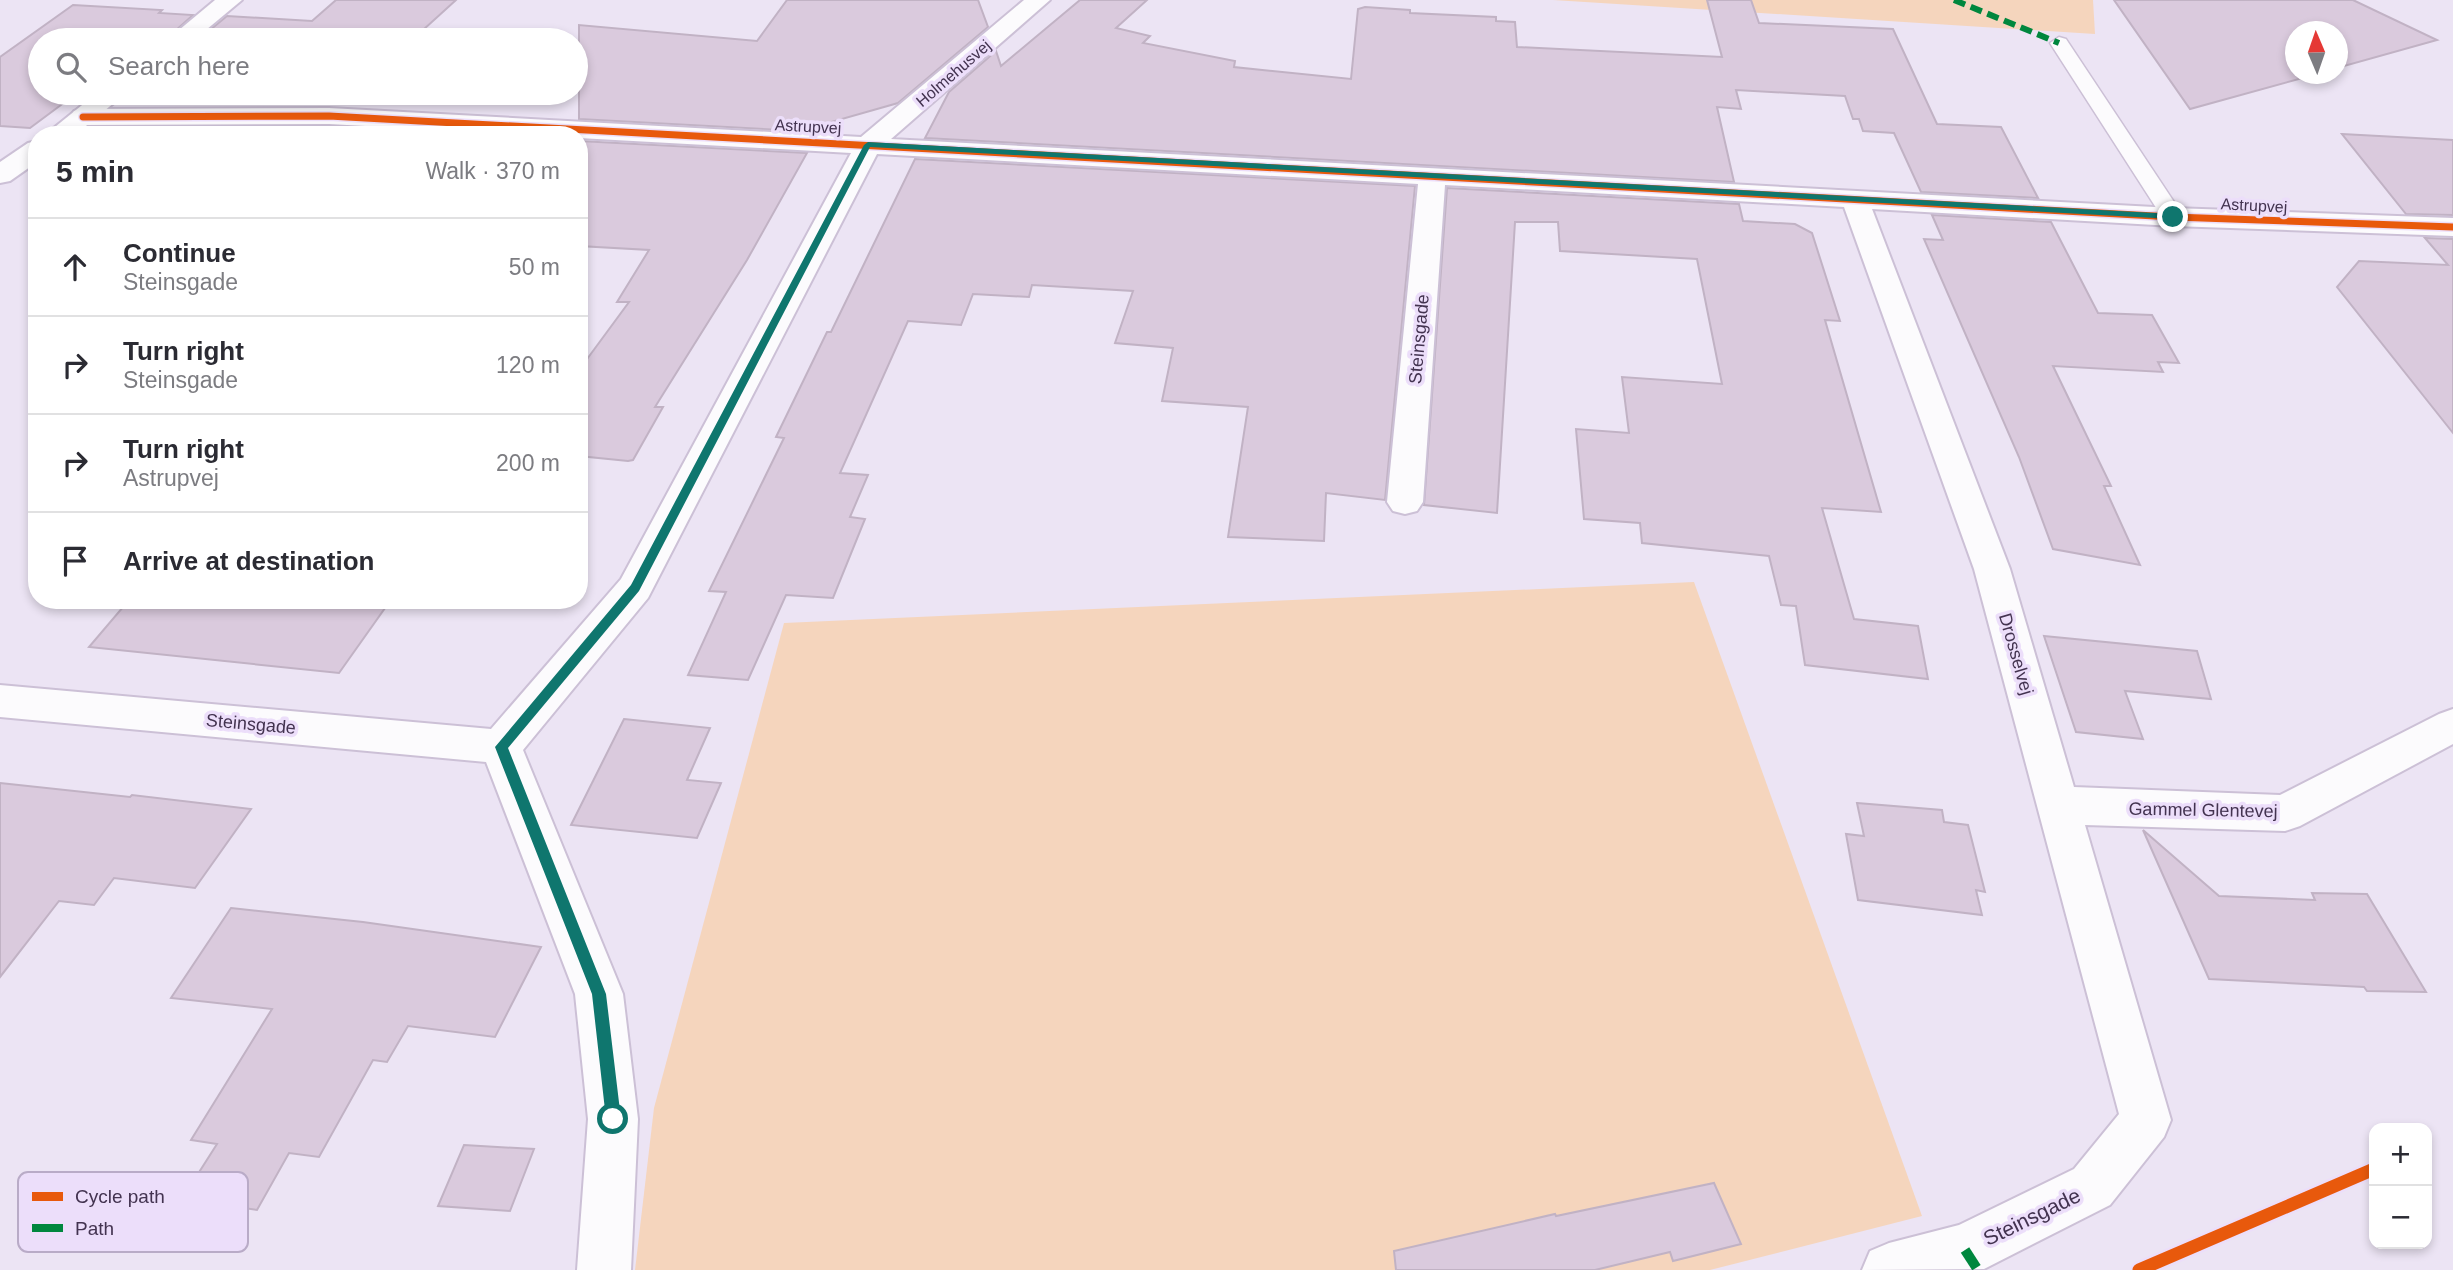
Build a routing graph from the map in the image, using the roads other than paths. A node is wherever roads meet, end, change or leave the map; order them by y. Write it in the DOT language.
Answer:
graph roads {
  1 [pos="230,0"];
  2 [pos="1037,0"];
  3 [pos="194,28"];
  4 [pos="2059,43"];
  5 [pos="98,105"];
  6 [pos="83,117"];
  7 [pos="70,126"];
  8 [pos="509,126"];
  9 [pos="588,130"];
  10 [pos="868,145"];
  11 [pos="28,155"];
  12 [pos="0,175"];
  13 [pos="1432,177"];
  14 [pos="1855,200"];
  15 [pos="2173,217"];
  16 [pos="2453,227"];
  17 [pos="1405,502"];
  18 [pos="0,702"];
  19 [pos="2453,724"];
  20 [pos="501,747"];
  21 [pos="2058,801"];
  22 [pos="2146,1120"];
  23 [pos="604,1270"];
  24 [pos="1889,1270"];
  1 -- 3 [label="street"];
  2 -- 10 [label="street, Holmehusvej"];
  4 -- 15 [label="lane"];
  5 -- 6 [label="street"];
  6 -- 7 [label="street"];
  6 -- 8 [label="street, Astrupvej"];
  9 -- 10 [label="street, Astrupvej"];
  10 -- 13 [label="street, Astrupvej"];
  10 -- 20 [label="street"];
  11 -- 12 [label="street"];
  13 -- 14 [label="street, Astrupvej"];
  13 -- 17 [label="street, Steinsgade"];
  14 -- 15 [label="street, Astrupvej"];
  14 -- 21 [label="street, Drosselvej"];
  15 -- 16 [label="street, Astrupvej"];
  18 -- 20 [label="street, Steinsgade"];
  19 -- 21 [label="street, Gammel Glentevej"];
  20 -- 23 [label="street"];
  21 -- 22 [label="street, Drosselvej"];
  22 -- 24 [label="street, Steinsgade"];
}
